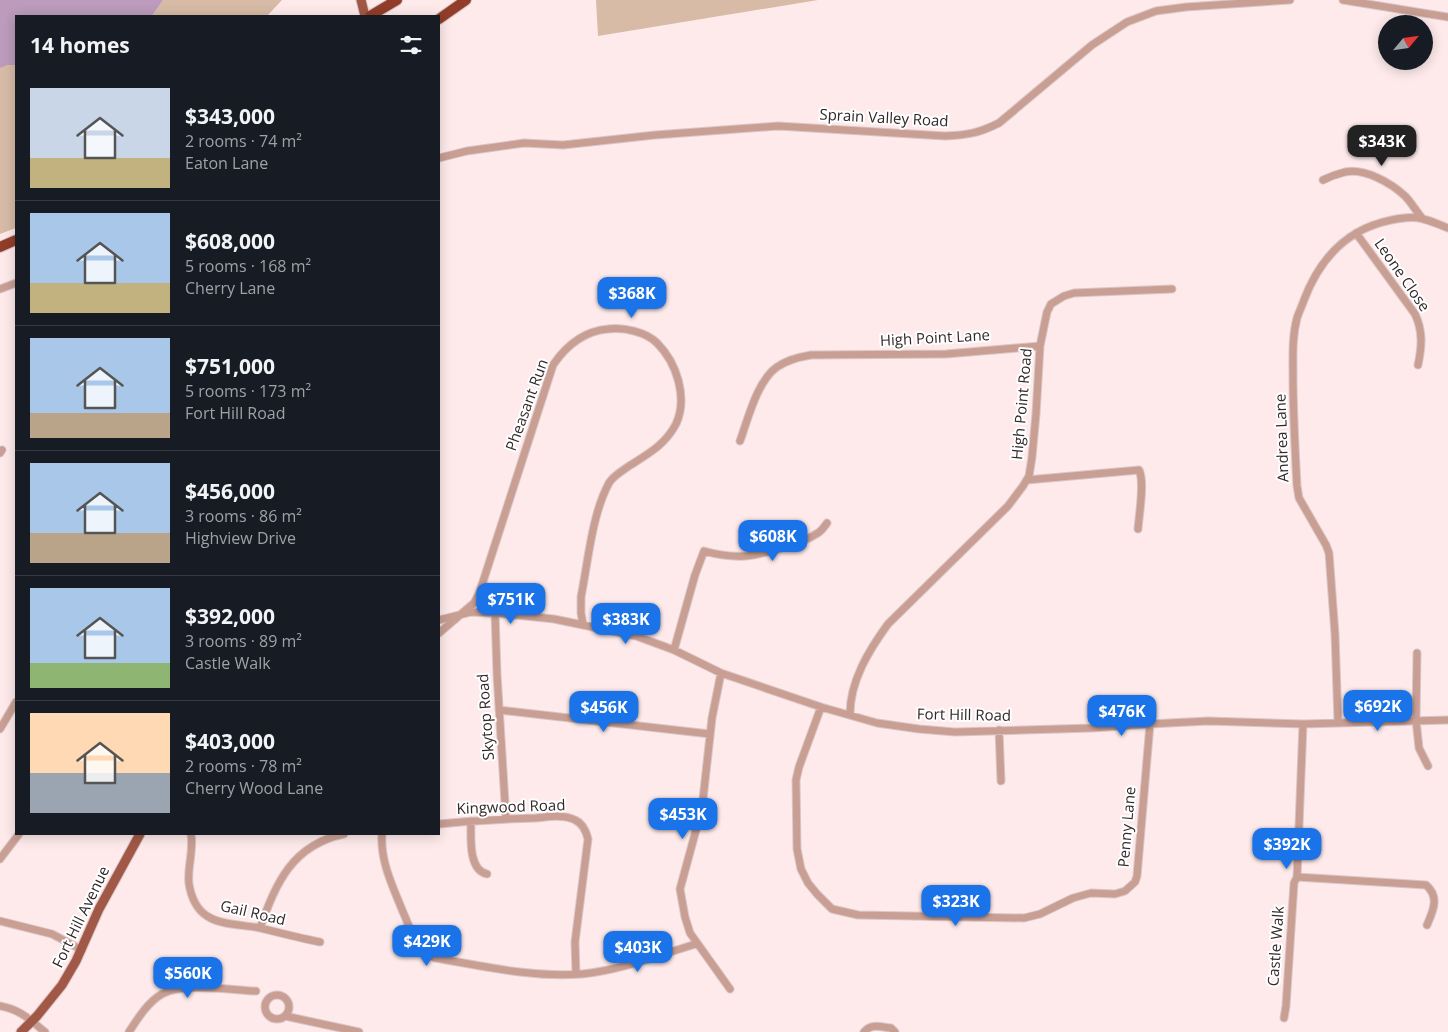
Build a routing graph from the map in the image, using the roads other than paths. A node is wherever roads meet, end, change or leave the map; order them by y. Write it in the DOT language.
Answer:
graph roads {
  1 [pos="361,0"];
  2 [pos="398,0"];
  3 [pos="466,0"];
  4 [pos="1290,0"];
  5 [pos="1342,0"];
  6 [pos="366,14"];
  7 [pos="1448,17"];
  8 [pos="440,18"];
  9 [pos="440,158"];
  10 [pos="1323,180"];
  11 [pos="1422,218"];
  12 [pos="1448,228"];
  13 [pos="1356,233"];
  14 [pos="15,242"];
  15 [pos="0,248"];
  16 [pos="15,283"];
  17 [pos="0,289"];
  18 [pos="1172,290"];
  19 [pos="1040,346"];
  20 [pos="1418,365"];
  21 [pos="740,441"];
  22 [pos="1027,480"];
  23 [pos="827,523"];
  24 [pos="1138,529"];
  25 [pos="495,613"];
  26 [pos="462,614"];
  27 [pos="440,620"];
  28 [pos="583,624"];
  29 [pos="440,632"];
  30 [pos="674,650"];
  31 [pos="1417,653"];
  32 [pos="721,673"];
  33 [pos="15,704"];
  34 [pos="822,707"];
  35 [pos="499,710"];
  36 [pos="850,714"];
  37 [pos="1416,720"];
  38 [pos="1448,720"];
  39 [pos="1338,722"];
  40 [pos="1150,724"];
  41 [pos="1303,724"];
  42 [pos="0,729"];
  43 [pos="999,730"];
  44 [pos="710,734"];
  45 [pos="1428,766"];
  46 [pos="1001,781"];
  47 [pos="506,819"];
  48 [pos="471,822"];
  49 [pos="440,824"];
  50 [pos="18,835"];
  51 [pos="139,835"];
  52 [pos="191,835"];
  53 [pos="340,835"];
  54 [pos="382,835"];
  55 [pos="0,859"];
  56 [pos="487,874"];
  57 [pos="1297,877"];
  58 [pos="0,921"];
  59 [pos="1427,925"];
  60 [pos="260,928"];
  61 [pos="320,942"];
  62 [pos="696,944"];
  63 [pos="82,950"];
  64 [pos="576,974"];
  65 [pos="730,989"];
  66 [pos="256,991"];
  67 [pos="0,1006"];
  68 [pos="285,1016"];
  69 [pos="1284,1018"];
  70 [pos="32,1021"];
  71 [pos="21,1032"];
  72 [pos="45,1032"];
  73 [pos="129,1032"];
  74 [pos="359,1032"];
  75 [pos="864,1032"];
  76 [pos="894,1032"];
  1 -- 6 [label="main road"];
  2 -- 6 [label="highway"];
  3 -- 8 [label="highway"];
  4 -- 9 [label="street, Sprain Valley Road"];
  5 -- 7 [label="street"];
  10 -- 11 [label="street"];
  11 -- 12 [label="street"];
  11 -- 13 [label="street, Andrea Lane"];
  13 -- 20 [label="street, Leone Close"];
  13 -- 39 [label="street, Andrea Lane"];
  14 -- 15 [label="highway"];
  16 -- 17 [label="street"];
  18 -- 19 [label="street, High Point Road"];
  19 -- 21 [label="street, High Point Lane"];
  19 -- 22 [label="street, High Point Road"];
  22 -- 24 [label="street"];
  22 -- 36 [label="street, High Point Road"];
  23 -- 30 [label="street"];
  25 -- 26 [label="street, Fort Hill Road"];
  25 -- 28 [label="street, Fort Hill Road"];
  25 -- 35 [label="street, Skytop Road"];
  26 -- 27 [label="street, Fort Hill Road"];
  26 -- 28 [label="street, Pheasant Run"];
  26 -- 29 [label="street, Pheasant Run"];
  28 -- 30 [label="street, Fort Hill Road"];
  30 -- 32 [label="street, Fort Hill Road"];
  31 -- 37 [label="street"];
  32 -- 34 [label="street, Fort Hill Road"];
  32 -- 44 [label="street"];
  33 -- 42 [label="street"];
  34 -- 36 [label="street, Fort Hill Road"];
  34 -- 40 [label="street, Penny Lane"];
  35 -- 44 [label="street"];
  35 -- 47 [label="street, Skytop Road"];
  36 -- 43 [label="street, Fort Hill Road"];
  37 -- 38 [label="street, Fort Hill Road"];
  37 -- 39 [label="street, Fort Hill Road"];
  37 -- 45 [label="street"];
  39 -- 41 [label="street, Fort Hill Road"];
  40 -- 41 [label="street, Fort Hill Road"];
  40 -- 43 [label="street, Fort Hill Road"];
  41 -- 57 [label="street, Castle Walk"];
  43 -- 46 [label="street"];
  44 -- 62 [label="street"];
  47 -- 48 [label="street, Kingwood Road"];
  47 -- 64 [label="street, Kingwood Road"];
  48 -- 49 [label="street, Kingwood Road"];
  48 -- 56 [label="street"];
  50 -- 55 [label="street"];
  51 -- 63 [label="main road, Fort Hill Avenue"];
  52 -- 60 [label="street, Gail Road"];
  53 -- 60 [label="street"];
  54 -- 64 [label="street"];
  57 -- 59 [label="street"];
  57 -- 69 [label="street, Castle Walk"];
  58 -- 63 [label="street"];
  60 -- 61 [label="street, Gail Road"];
  62 -- 64 [label="street"];
  62 -- 65 [label="street"];
  63 -- 70 [label="main road, Fort Hill Avenue"];
  66 -- 73 [label="street"];
  67 -- 70 [label="street"];
  68 -- 74 [label="street"];
  70 -- 71 [label="main road, Fort Hill Avenue"];
  70 -- 72 [label="street"];
  75 -- 76 [label="street"];
}
